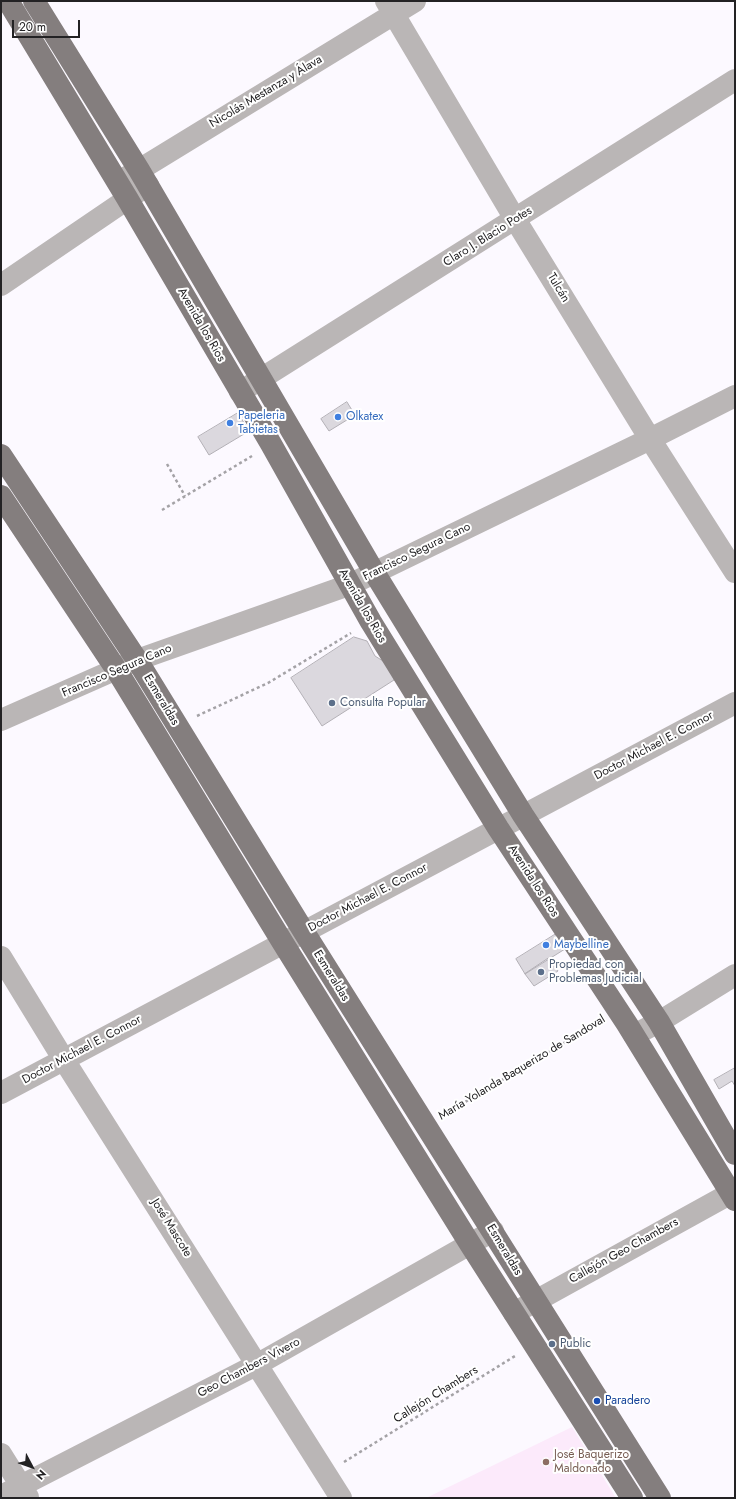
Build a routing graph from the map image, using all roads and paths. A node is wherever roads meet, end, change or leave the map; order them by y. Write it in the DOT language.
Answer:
graph roads {
  1 [pos="8,1"];
  2 [pos="34,1"];
  3 [pos="414,1"];
  4 [pos="390,7"];
  5 [pos="735,80"];
  6 [pos="144,177"];
  7 [pos="122,190"];
  8 [pos="515,219"];
  9 [pos="1,285"];
  10 [pos="261,379"];
  11 [pos="240,392"];
  12 [pos="735,396"];
  13 [pos="650,439"];
  14 [pos="271,444"];
  15 [pos="1,454"];
  16 [pos="167,464"];
  17 [pos="1,496"];
  18 [pos="185,496"];
  19 [pos="162,510"];
  20 [pos="374,572"];
  21 [pos="735,572"];
  22 [pos="349,585"];
  23 [pos="371,622"];
  24 [pos="137,660"];
  25 [pos="116,669"];
  26 [pos="735,703"];
  27 [pos="1,720"];
  28 [pos="177,726"];
  29 [pos="523,815"];
  30 [pos="498,828"];
  31 [pos="304,932"];
  32 [pos="283,943"];
  33 [pos="1,957"];
  34 [pos="735,975"];
  35 [pos="618,1011"];
  36 [pos="659,1022"];
  37 [pos="634,1035"];
  38 [pos="64,1060"];
  39 [pos="1,1093"];
  40 [pos="426,1125"];
  41 [pos="735,1154"];
  42 [pos="734,1195"];
  43 [pos="493,1231"];
  44 [pos="470,1244"];
  45 [pos="535,1300"];
  46 [pos="514,1313"];
  47 [pos="534,1345"];
  48 [pos="258,1364"];
  49 [pos="1,1454"];
  50 [pos="326,1473"];
  51 [pos="25,1492"];
  52 [pos="1,1496"];
  53 [pos="341,1498"];
  54 [pos="632,1498"];
  55 [pos="660,1498"];
  1 -- 7 [label="main road, Avenida los Ríos"];
  2 -- 6 [label="main road, Avenida los Ríos"];
  3 -- 4 [label="street, Nicolás Mestanza y Álava"];
  4 -- 6 [label="street, Nicolás Mestanza y Álava"];
  4 -- 8 [label="street, Tulcán"];
  5 -- 8 [label="street, Claro J. Blacio Potes"];
  6 -- 7 [label="street, Nicolás Mestanza y Álava"];
  6 -- 10 [label="main road, Avenida los Ríos"];
  7 -- 9 [label="street, Nicolás Mestanza y Álava"];
  7 -- 11 [label="main road, Avenida los Ríos"];
  8 -- 10 [label="street, Claro J. Blacio Potes"];
  8 -- 13 [label="street, Tulcán"];
  10 -- 11 [label="street, Claro J. Blacio Potes"];
  10 -- 20 [label="main road, Avenida los Ríos"];
  11 -- 14 [label="main road, Avenida los Ríos"];
  12 -- 13 [label="street, Francisco Segura Cano"];
  13 -- 20 [label="street, Francisco Segura Cano"];
  13 -- 21 [label="street, Tulcán"];
  14 -- 18 [label="path"];
  14 -- 22 [label="main road, Avenida los Ríos"];
  15 -- 24 [label="main road, Esmeraldas"];
  16 -- 18 [label="path"];
  17 -- 25 [label="main road, Esmeraldas"];
  18 -- 19 [label="path"];
  20 -- 22 [label="street, Francisco Segura Cano"];
  20 -- 29 [label="main road, Avenida los Ríos"];
  22 -- 23 [label="main road, Avenida los Ríos"];
  22 -- 24 [label="street, Francisco Segura Cano"];
  23 -- 28 [label="path"];
  23 -- 30 [label="main road, Avenida los Ríos"];
  24 -- 25 [label="street, Francisco Segura Cano"];
  24 -- 28 [label="main road, Esmeraldas"];
  25 -- 27 [label="street, Francisco Segura Cano"];
  25 -- 32 [label="main road, Esmeraldas"];
  26 -- 29 [label="street, Doctor Michael E. Connor"];
  28 -- 31 [label="main road, Esmeraldas"];
  29 -- 30 [label="street, Doctor Michael E. Connor"];
  29 -- 36 [label="main road, Avenida los Ríos"];
  30 -- 31 [label="street, Doctor Michael E. Connor"];
  30 -- 35 [label="main road, Avenida los Ríos"];
  31 -- 32 [label="street, Doctor Michael E. Connor"];
  31 -- 40 [label="main road, Esmeraldas"];
  32 -- 38 [label="street, Doctor Michael E. Connor"];
  32 -- 44 [label="main road, Esmeraldas"];
  33 -- 38 [label="street, José Mascote"];
  34 -- 36 [label="street"];
  35 -- 37 [label="main road, Avenida los Ríos"];
  35 -- 40 [label="path, María Yolanda Baquerizo de Sandoval"];
  36 -- 37 [label="street"];
  36 -- 41 [label="main road, Avenida los Ríos"];
  37 -- 42 [label="main road, Avenida los Ríos"];
  38 -- 39 [label="street, Doctor Michael E. Connor"];
  38 -- 48 [label="street, José Mascote"];
  40 -- 43 [label="main road, Esmeraldas"];
  42 -- 45 [label="street, Callejón Geo Chambers"];
  43 -- 44 [label="street, Geo Chambers Vivero"];
  43 -- 45 [label="main road, Esmeraldas"];
  44 -- 46 [label="main road, Esmeraldas"];
  44 -- 48 [label="street, Geo Chambers Vivero"];
  45 -- 46 [label="street, Callejón Geo Chambers"];
  45 -- 55 [label="main road, Esmeraldas"];
  46 -- 47 [label="main road, Esmeraldas"];
  47 -- 50 [label="path, Callejón Chambers"];
  47 -- 54 [label="main road, Esmeraldas"];
  48 -- 50 [label="street, José Mascote"];
  48 -- 51 [label="street, Geo Chambers Vivero"];
  49 -- 51 [label="street"];
  50 -- 53 [label="street, José Mascote"];
  51 -- 52 [label="street, Geo Chambers Vivero"];
}
